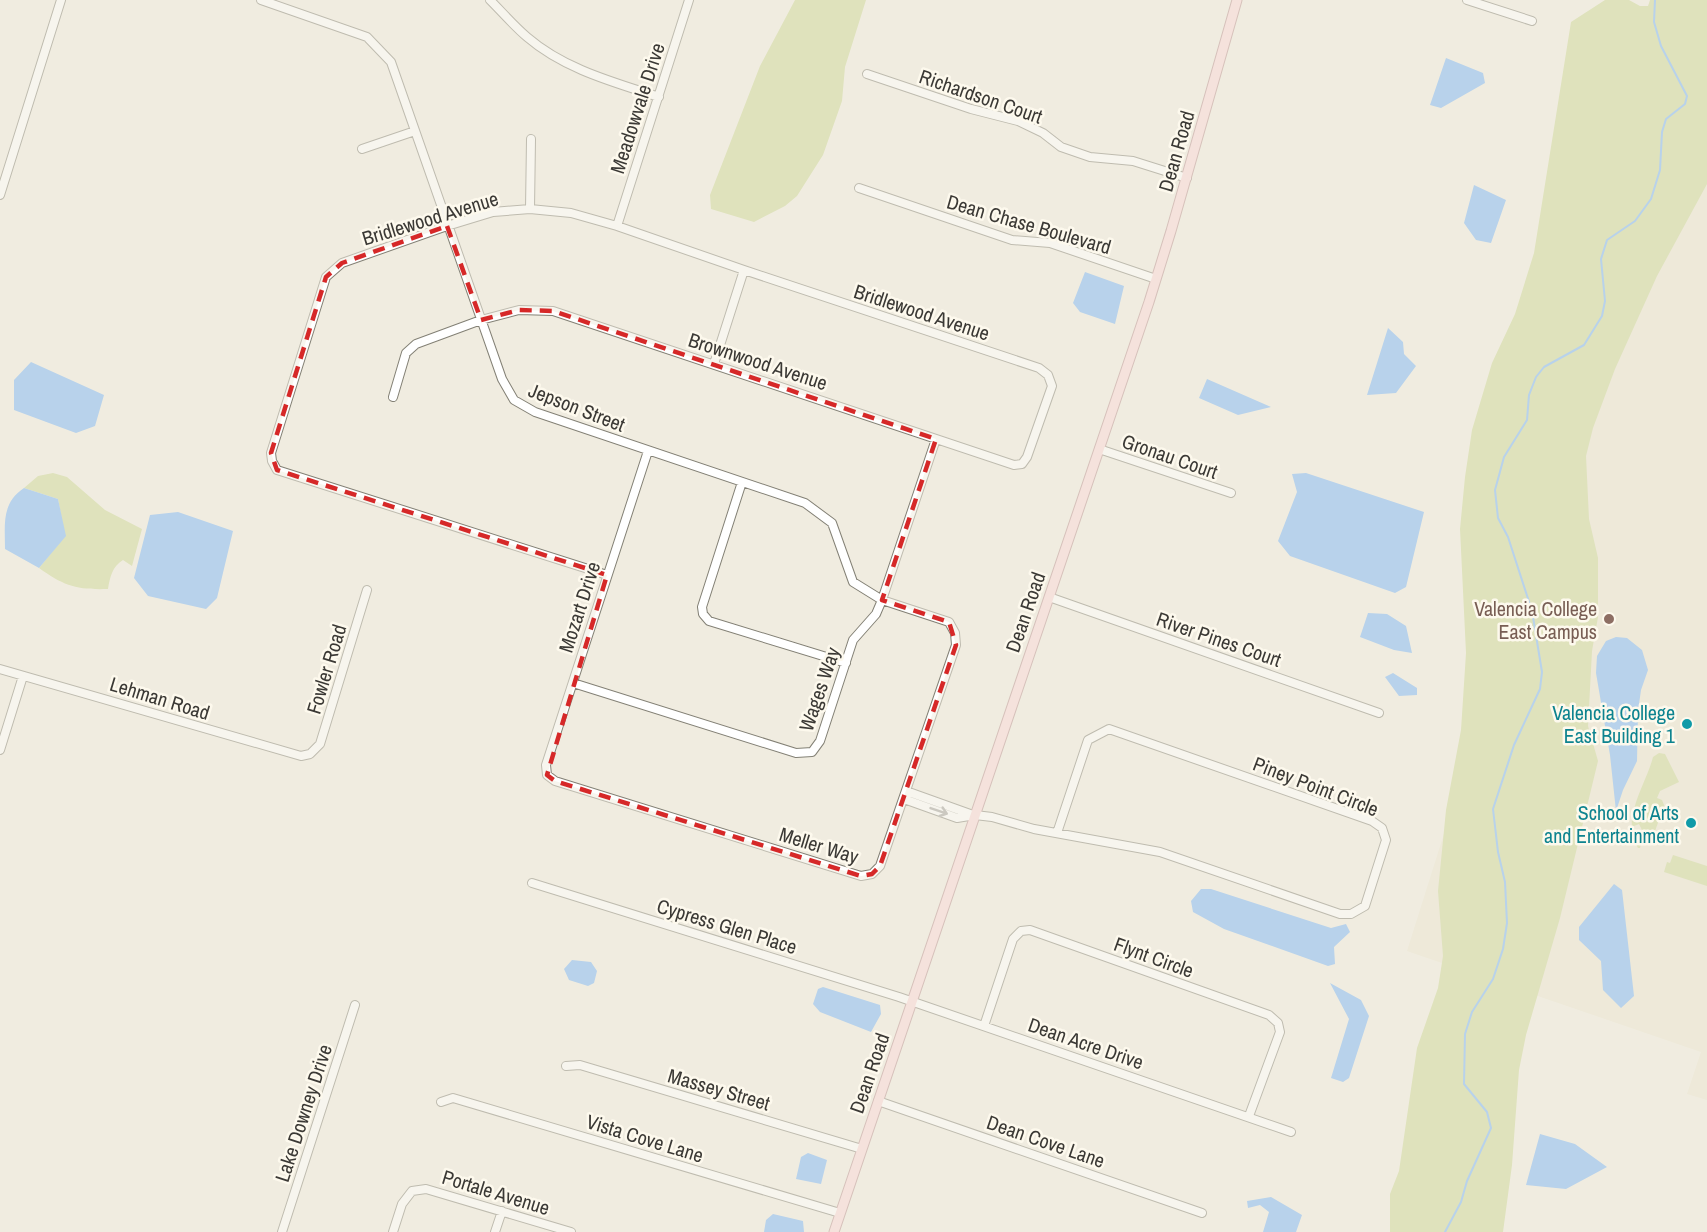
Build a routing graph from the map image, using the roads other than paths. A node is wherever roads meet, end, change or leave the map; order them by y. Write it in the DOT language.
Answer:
graph roads {
  1 [pos="61,0"];
  2 [pos="261,0"];
  3 [pos="290,0"];
  4 [pos="490,0"];
  5 [pos="1238,0"];
  6 [pos="1467,0"];
  7 [pos="685,1"];
  8 [pos="286,9"];
  9 [pos="1532,21"];
  10 [pos="867,74"];
  11 [pos="658,97"];
  12 [pos="415,132"];
  13 [pos="531,139"];
  14 [pos="362,149"];
  15 [pos="1186,178"];
  16 [pos="859,188"];
  17 [pos="0,195"];
  18 [pos="530,209"];
  19 [pos="447,226"];
  20 [pos="617,226"];
  21 [pos="744,270"];
  22 [pos="1156,279"];
  23 [pos="481,320"];
  24 [pos="714,364"];
  25 [pos="393,398"];
  26 [pos="936,439"];
  27 [pos="1099,449"];
  28 [pos="648,451"];
  29 [pos="1022,464"];
  30 [pos="742,482"];
  31 [pos="1231,493"];
  32 [pos="607,575"];
  33 [pos="367,590"];
  34 [pos="1049,597"];
  35 [pos="882,600"];
  36 [pos="955,633"];
  37 [pos="846,663"];
  38 [pos="0,669"];
  39 [pos="23,676"];
  40 [pos="573,683"];
  41 [pos="1379,713"];
  42 [pos="0,750"];
  43 [pos="310,754"];
  44 [pos="547,775"];
  45 [pos="905,795"];
  46 [pos="975,815"];
  47 [pos="1057,833"];
  48 [pos="532,883"];
  49 [pos="912,1002"];
  50 [pos="355,1005"];
  51 [pos="984,1026"];
  52 [pos="566,1066"];
  53 [pos="879,1101"];
  54 [pos="441,1102"];
  55 [pos="1250,1116"];
  56 [pos="1291,1132"];
  57 [pos="862,1149"];
  58 [pos="502,1211"];
  59 [pos="840,1213"];
  60 [pos="1202,1213"];
  61 [pos="282,1232"];
  62 [pos="393,1232"];
  63 [pos="495,1232"];
  64 [pos="571,1232"];
  65 [pos="834,1232"];
  1 -- 17 [label="street"];
  2 -- 8 [label="street, Jepson Street"];
  3 -- 8 [label="street"];
  4 -- 11 [label="street"];
  5 -- 15 [label="main road, Dean Road"];
  6 -- 9 [label="street"];
  7 -- 11 [label="street, Meadowvale Drive"];
  8 -- 12 [label="street, Jepson Street"];
  10 -- 15 [label="street, Richardson Court"];
  11 -- 20 [label="street, Meadowvale Drive"];
  12 -- 14 [label="street"];
  12 -- 19 [label="street, Jepson Street"];
  13 -- 18 [label="street"];
  15 -- 22 [label="main road, Dean Road"];
  16 -- 22 [label="street, Dean Chase Boulevard"];
  18 -- 19 [label="street, Bridlewood Avenue"];
  18 -- 20 [label="street, Bridlewood Avenue"];
  19 -- 23 [label="street, Jepson Street"];
  19 -- 32 [label="street, Bridlewood Avenue"];
  20 -- 21 [label="street, Bridlewood Avenue"];
  21 -- 24 [label="street"];
  21 -- 29 [label="street, Bridlewood Avenue"];
  22 -- 27 [label="main road, Dean Road"];
  23 -- 24 [label="street, Brownwood Avenue"];
  23 -- 25 [label="street, Brownwood Avenue"];
  23 -- 28 [label="street, Jepson Street"];
  24 -- 26 [label="street, Brownwood Avenue"];
  26 -- 29 [label="street, Brownwood Avenue"];
  26 -- 35 [label="street, Wages Way"];
  27 -- 31 [label="street, Gronau Court"];
  27 -- 34 [label="main road, Dean Road"];
  28 -- 30 [label="street, Jepson Street"];
  28 -- 32 [label="street, Mozart Drive"];
  30 -- 35 [label="street, Jepson Street"];
  30 -- 37 [label="street"];
  32 -- 40 [label="street, Mozart Drive"];
  33 -- 43 [label="street, Fowler Road"];
  34 -- 41 [label="street, River Pines Court"];
  34 -- 46 [label="main road, Dean Road"];
  35 -- 36 [label="street, Jepson Street"];
  35 -- 37 [label="street, Wages Way"];
  36 -- 45 [label="street, Meller Way"];
  37 -- 40 [label="street, Wages Way"];
  38 -- 39 [label="street, Lehman Road"];
  39 -- 42 [label="street"];
  39 -- 43 [label="street, Lehman Road"];
  40 -- 44 [label="street, Mozart Drive"];
  44 -- 45 [label="street, Meller Way"];
  45 -- 46 [label="street, Piney Point Circle"];
  46 -- 47 [label="street, Piney Point Circle"];
  46 -- 49 [label="main road, Dean Road"];
  47 -- 47 [label="street, Piney Point Circle"];
  48 -- 49 [label="street, Cypress Glen Place"];
  49 -- 51 [label="street, Dean Acre Drive"];
  49 -- 53 [label="main road, Dean Road"];
  50 -- 61 [label="street, Lake Downey Drive"];
  51 -- 55 [label="street, Dean Acre Drive"];
  51 -- 55 [label="street, Flynt Circle"];
  52 -- 57 [label="street, Massey Street"];
  53 -- 57 [label="main road, Dean Road"];
  53 -- 60 [label="street, Dean Cove Lane"];
  54 -- 59 [label="street, Vista Cove Lane"];
  55 -- 56 [label="street, Dean Acre Drive"];
  57 -- 59 [label="main road, Dean Road"];
  58 -- 62 [label="street, Portale Avenue"];
  58 -- 63 [label="street"];
  58 -- 64 [label="street, Portale Avenue"];
  59 -- 65 [label="main road, Dean Road"];
}
